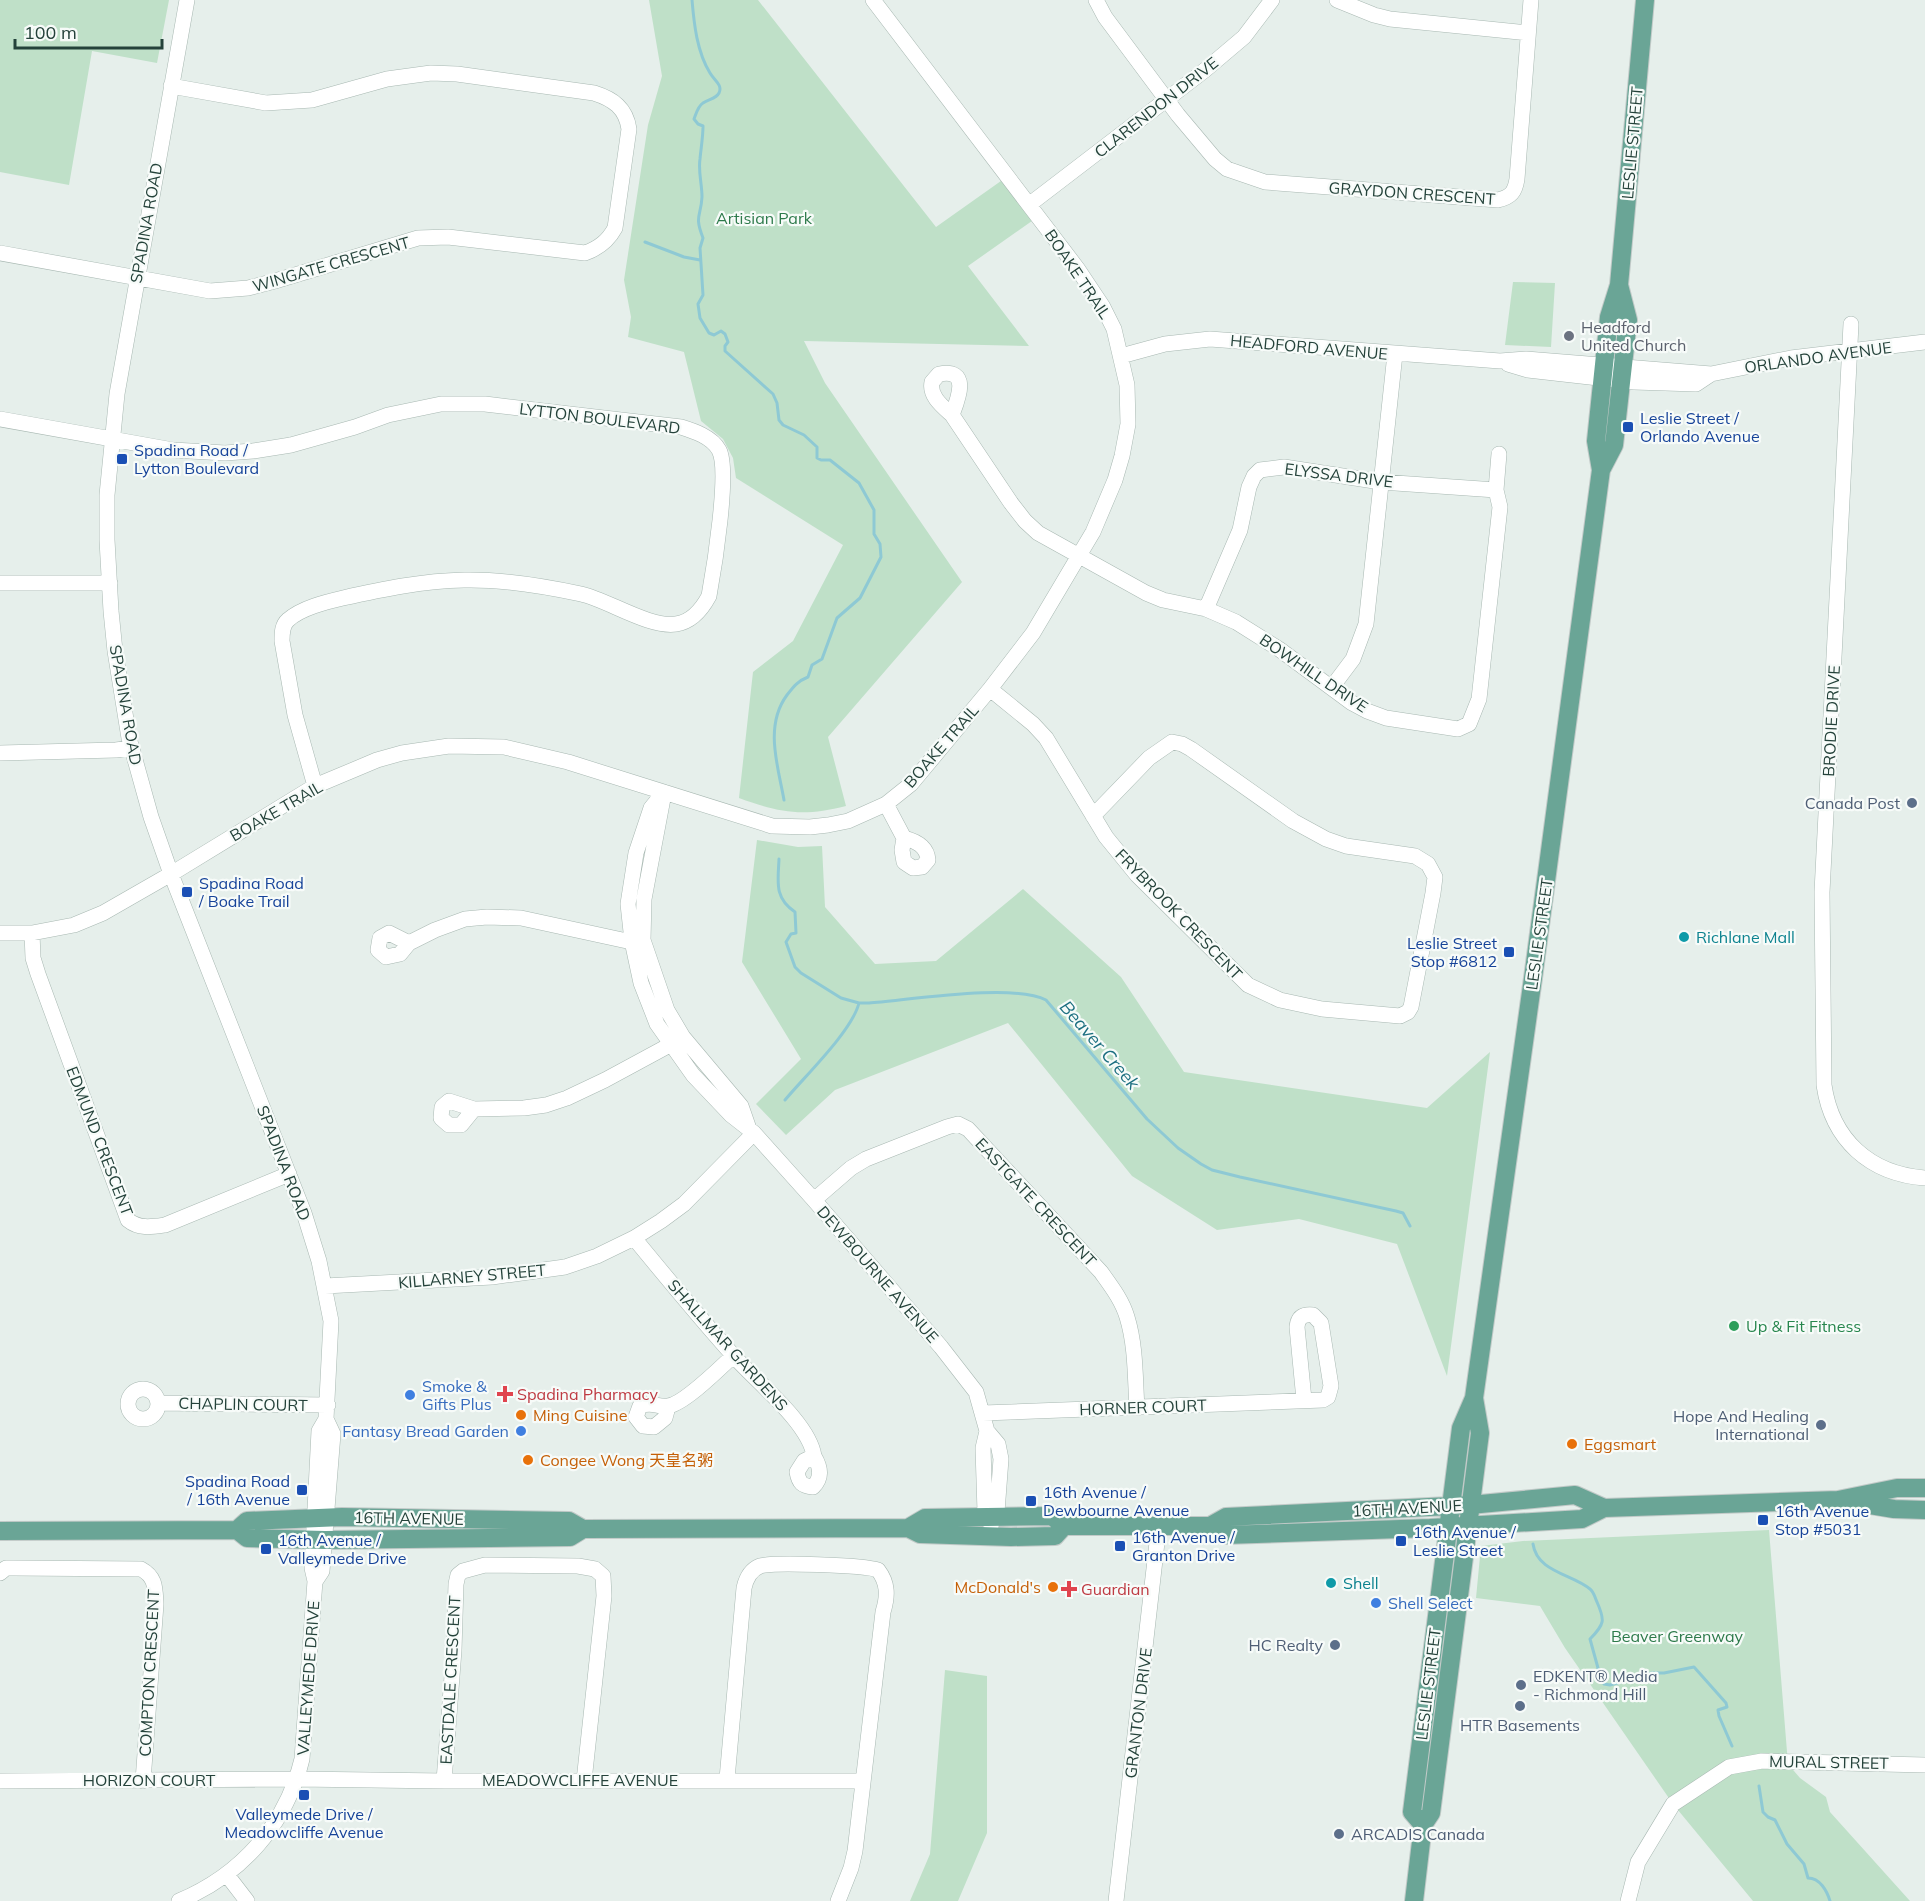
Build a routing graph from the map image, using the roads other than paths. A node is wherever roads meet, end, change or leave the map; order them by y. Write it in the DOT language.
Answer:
graph roads {
  1 [pos="187,0"];
  2 [pos="1096,0"];
  3 [pos="1272,0"];
  4 [pos="1337,0"];
  5 [pos="1531,0"];
  6 [pos="1645,0"];
  7 [pos="877,2"];
  8 [pos="1528,33"];
  9 [pos="171,86"];
  10 [pos="1167,100"];
  11 [pos="1030,204"];
  12 [pos="0,253"];
  13 [pos="137,277"];
  14 [pos="1851,324"];
  15 [pos="1925,342"];
  16 [pos="1850,351"];
  17 [pos="1395,354"];
  18 [pos="1121,356"];
  19 [pos="1613,374"];
  20 [pos="952,415"];
  21 [pos="0,419"];
  22 [pos="112,439"];
  23 [pos="1499,454"];
  24 [pos="1381,482"];
  25 [pos="1496,490"];
  26 [pos="1079,555"];
  27 [pos="0,583"];
  28 [pos="110,583"];
  29 [pos="1206,609"];
  30 [pos="1332,687"];
  31 [pos="990,689"];
  32 [pos="131,748"];
  33 [pos="0,753"];
  34 [pos="315,786"];
  35 [pos="664,792"];
  36 [pos="886,804"];
  37 [pos="1093,816"];
  38 [pos="904,838"];
  39 [pos="171,874"];
  40 [pos="0,933"];
  41 [pos="32,933"];
  42 [pos="637,940"];
  43 [pos="409,943"];
  44 [pos="677,1041"];
  45 [pos="474,1109"];
  46 [pos="751,1131"];
  47 [pos="289,1174"];
  48 [pos="1925,1178"];
  49 [pos="814,1200"];
  50 [pos="634,1238"];
  51 [pos="325,1286"];
  52 [pos="733,1356"];
  53 [pos="1304,1400"];
  54 [pos="158,1403"];
  55 [pos="668,1407"];
  56 [pos="1137,1408"];
  57 [pos="327,1412"];
  58 [pos="983,1413"];
  59 [pos="814,1456"];
  60 [pos="1925,1488"];
  61 [pos="1838,1500"];
  62 [pos="1461,1505"];
  63 [pos="1604,1508"];
  64 [pos="1919,1508"];
  65 [pos="992,1517"];
  66 [pos="321,1518"];
  67 [pos="1159,1525"];
  68 [pos="1468,1525"];
  69 [pos="1064,1526"];
  70 [pos="1210,1526"];
  71 [pos="1449,1527"];
  72 [pos="908,1528"];
  73 [pos="584,1529"];
  74 [pos="237,1530"];
  75 [pos="0,1531"];
  76 [pos="990,1536"];
  77 [pos="319,1539"];
  78 [pos="0,1573"];
  79 [pos="1925,1765"];
  80 [pos="297,1779"];
  81 [pos="727,1779"];
  82 [pos="863,1780"];
  83 [pos="0,1781"];
  84 [pos="143,1781"];
  85 [pos="444,1781"];
  86 [pos="584,1781"];
  87 [pos="1423,1825"];
  88 [pos="227,1875"];
  89 [pos="179,1901"];
  90 [pos="247,1901"];
  91 [pos="838,1901"];
  92 [pos="1116,1901"];
  93 [pos="1414,1901"];
  94 [pos="1628,1901"];
  1 -- 9 [label="street, SPADINA ROAD"];
  2 -- 10 [label="street"];
  3 -- 10 [label="street, CLARENDON DRIVE"];
  4 -- 8 [label="street"];
  5 -- 8 [label="street"];
  6 -- 19 [label="main road, LESLIE STREET"];
  7 -- 11 [label="street, BOAKE TRAIL"];
  8 -- 10 [label="street, GRAYDON CRESCENT"];
  9 -- 13 [label="street, SPADINA ROAD"];
  9 -- 13 [label="street, WINGATE CRESCENT"];
  10 -- 11 [label="street, CLARENDON DRIVE"];
  11 -- 18 [label="street, BOAKE TRAIL"];
  12 -- 13 [label="street, WINGATE CRESCENT"];
  13 -- 22 [label="street, SPADINA ROAD"];
  14 -- 16 [label="street, BRODIE DRIVE"];
  15 -- 16 [label="street, ORLANDO AVENUE"];
  16 -- 19 [label="street, ORLANDO AVENUE"];
  16 -- 48 [label="street, BRODIE DRIVE"];
  17 -- 18 [label="street, HEADFORD AVENUE"];
  17 -- 19 [label="street, HEADFORD AVENUE"];
  17 -- 24 [label="street"];
  18 -- 26 [label="street, BOAKE TRAIL"];
  19 -- 62 [label="main road, LESLIE STREET"];
  20 -- 26 [label="street, BOWHILL DRIVE"];
  21 -- 22 [label="street"];
  22 -- 28 [label="street, SPADINA ROAD"];
  22 -- 34 [label="street, LYTTON BOULEVARD"];
  23 -- 25 [label="street, BOWHILL DRIVE"];
  24 -- 25 [label="street, ELYSSA DRIVE"];
  24 -- 29 [label="street, ELYSSA DRIVE"];
  24 -- 30 [label="street"];
  25 -- 30 [label="street, BOWHILL DRIVE"];
  26 -- 29 [label="street, BOWHILL DRIVE"];
  26 -- 31 [label="street, BOAKE TRAIL"];
  27 -- 28 [label="street"];
  28 -- 32 [label="street, SPADINA ROAD"];
  29 -- 30 [label="street, BOWHILL DRIVE"];
  31 -- 36 [label="street, BOAKE TRAIL"];
  31 -- 37 [label="street, FRYBROOK CRESCENT"];
  32 -- 33 [label="street"];
  32 -- 39 [label="street, SPADINA ROAD"];
  34 -- 35 [label="street, BOAKE TRAIL"];
  34 -- 39 [label="street, BOAKE TRAIL"];
  35 -- 36 [label="street, BOAKE TRAIL"];
  35 -- 42 [label="street, DEWBOURNE AVENUE"];
  36 -- 38 [label="street"];
  37 -- 37 [label="street, FRYBROOK CRESCENT"];
  39 -- 41 [label="street, BOAKE TRAIL"];
  39 -- 47 [label="street, SPADINA ROAD"];
  40 -- 41 [label="street, BOAKE TRAIL"];
  41 -- 47 [label="street, EDMUND CRESCENT"];
  42 -- 43 [label="street"];
  42 -- 44 [label="street, DEWBOURNE AVENUE"];
  44 -- 45 [label="street"];
  44 -- 46 [label="street, DEWBOURNE AVENUE"];
  46 -- 49 [label="street, DEWBOURNE AVENUE"];
  46 -- 50 [label="street, KILLARNEY STREET"];
  47 -- 51 [label="street, SPADINA ROAD"];
  49 -- 56 [label="street, EASTGATE CRESCENT"];
  49 -- 58 [label="street, DEWBOURNE AVENUE"];
  50 -- 51 [label="street, KILLARNEY STREET"];
  50 -- 52 [label="street, SHALLMAR GARDENS"];
  51 -- 57 [label="street, SPADINA ROAD"];
  52 -- 55 [label="street"];
  52 -- 59 [label="street, SHALLMAR GARDENS"];
  53 -- 53 [label="street, HORNER COURT"];
  53 -- 56 [label="street, HORNER COURT"];
  54 -- 57 [label="street, CHAPLIN COURT"];
  56 -- 58 [label="street, HORNER COURT"];
  57 -- 66 [label="street, SPADINA ROAD"];
  58 -- 65 [label="street, DEWBOURNE AVENUE"];
  60 -- 61 [label="main road, 16TH AVENUE"];
  61 -- 63 [label="main road, 16TH AVENUE"];
  61 -- 64 [label="main road, 16TH AVENUE"];
  62 -- 63 [label="main road, 16TH AVENUE"];
  62 -- 68 [label="main road, LESLIE STREET"];
  62 -- 70 [label="main road, 16TH AVENUE"];
  62 -- 71 [label="main road, LESLIE STREET"];
  63 -- 68 [label="main road, 16TH AVENUE"];
  65 -- 69 [label="main road, 16TH AVENUE"];
  65 -- 72 [label="main road, 16TH AVENUE"];
  65 -- 76 [label="street, DEWBOURNE AVENUE"];
  66 -- 73 [label="main road, 16TH AVENUE"];
  66 -- 74 [label="main road, 16TH AVENUE"];
  66 -- 77 [label="street, SPADINA ROAD"];
  67 -- 69 [label="main road, 16TH AVENUE"];
  67 -- 70 [label="main road, 16TH AVENUE"];
  67 -- 92 [label="street, GRANTON DRIVE"];
  68 -- 71 [label="main road, 16TH AVENUE"];
  68 -- 87 [label="main road, LESLIE STREET"];
  69 -- 76 [label="main road, 16TH AVENUE"];
  70 -- 71 [label="main road, 16TH AVENUE"];
  71 -- 87 [label="main road, LESLIE STREET"];
  72 -- 73 [label="main road, 16TH AVENUE"];
  72 -- 76 [label="main road, 16TH AVENUE"];
  73 -- 77 [label="main road, 16TH AVENUE"];
  74 -- 75 [label="main road, 16TH AVENUE"];
  74 -- 77 [label="main road, 16TH AVENUE"];
  77 -- 80 [label="street, VALLEYMEDE DRIVE"];
  78 -- 84 [label="street, COMPTON CRESCENT"];
  79 -- 94 [label="street, MURAL STREET"];
  80 -- 84 [label="street, HORIZON COURT"];
  80 -- 85 [label="street, MEADOWCLIFFE AVENUE"];
  80 -- 88 [label="street, VALLEYMEDE DRIVE"];
  81 -- 82 [label="street, MEADOWCLIFFE AVENUE"];
  81 -- 82 [label="street"];
  81 -- 86 [label="street, MEADOWCLIFFE AVENUE"];
  82 -- 91 [label="street"];
  83 -- 84 [label="street, HORIZON COURT"];
  85 -- 86 [label="street, MEADOWCLIFFE AVENUE"];
  85 -- 86 [label="street, EASTDALE CRESCENT"];
  87 -- 93 [label="main road, LESLIE STREET"];
  88 -- 89 [label="street, VALLEYMEDE DRIVE"];
  88 -- 90 [label="street"];
}
